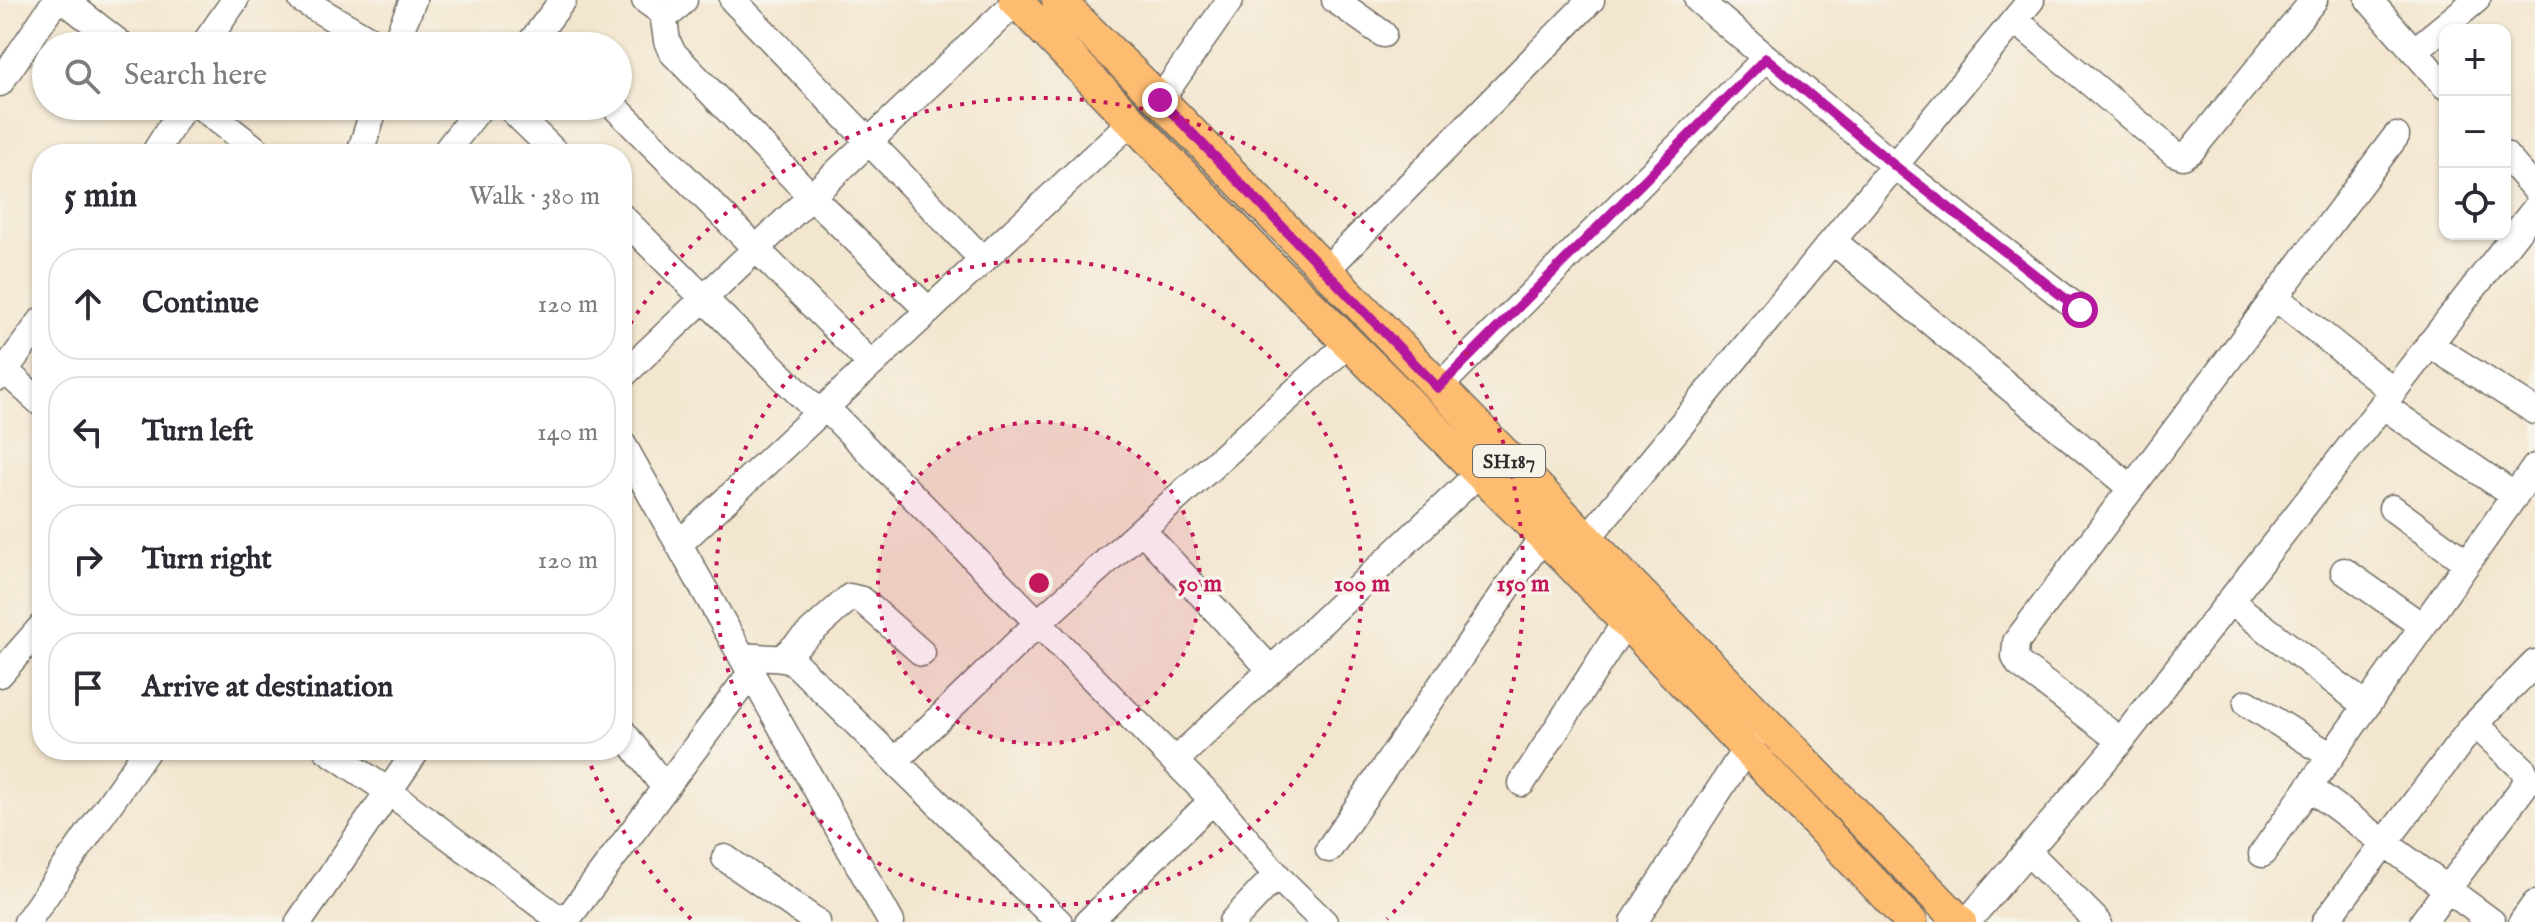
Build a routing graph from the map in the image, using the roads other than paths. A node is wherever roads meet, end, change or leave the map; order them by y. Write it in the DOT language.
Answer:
graph roads {
  1 [pos="56,0"];
  2 [pos="64,0"];
  3 [pos="235,0"];
  4 [pos="302,0"];
  5 [pos="413,0"];
  6 [pos="563,0"];
  7 [pos="733,0"];
  8 [pos="1058,0"];
  9 [pos="1230,0"];
  10 [pos="1335,0"];
  11 [pos="1591,0"];
  12 [pos="1698,0"];
  13 [pos="2369,0"];
  14 [pos="2476,0"];
  15 [pos="1016,1"];
  16 [pos="2313,1"];
  17 [pos="664,4"];
  18 [pos="2023,10"];
  19 [pos="34,32"];
  20 [pos="105,32"];
  21 [pos="213,32"];
  22 [pos="356,32"];
  23 [pos="400,32"];
  24 [pos="539,32"];
  25 [pos="1383,34"];
  26 [pos="32,36"];
  27 [pos="2414,51"];
  28 [pos="1766,58"];
  29 [pos="2439,79"];
  30 [pos="0,83"];
  31 [pos="1160,100"];
  32 [pos="175,120"];
  33 [pos="218,120"];
  34 [pos="371,120"];
  35 [pos="470,120"];
  36 [pos="522,120"];
  37 [pos="628,120"];
  38 [pos="1132,121"];
  39 [pos="2396,136"];
  40 [pos="868,143"];
  41 [pos="160,144"];
  42 [pos="249,144"];
  43 [pos="364,144"];
  44 [pos="452,144"];
  45 [pos="547,144"];
  46 [pos="2511,165"];
  47 [pos="1895,166"];
  48 [pos="811,196"];
  49 [pos="2534,204"];
  50 [pos="632,227"];
  51 [pos="1833,241"];
  52 [pos="755,250"];
  53 [pos="983,260"];
  54 [pos="1325,271"];
  55 [pos="705,297"];
  56 [pos="2275,297"];
  57 [pos="2080,310"];
  58 [pos="929,311"];
  59 [pos="32,333"];
  60 [pos="1349,343"];
  61 [pos="2429,344"];
  62 [pos="871,364"];
  63 [pos="632,366"];
  64 [pos="2,371"];
  65 [pos="1438,388"];
  66 [pos="32,396"];
  67 [pos="2387,398"];
  68 [pos="822,410"];
  69 [pos="2535,411"];
  70 [pos="632,461"];
  71 [pos="2535,467"];
  72 [pos="1479,473"];
  73 [pos="2131,488"];
  74 [pos="2515,496"];
  75 [pos="2392,508"];
  76 [pos="1142,530"];
  77 [pos="1543,536"];
  78 [pos="1586,540"];
  79 [pos="679,544"];
  80 [pos="2467,563"];
  81 [pos="2344,571"];
  82 [pos="2230,601"];
  83 [pos="1626,621"];
  84 [pos="1038,623"];
  85 [pos="2422,626"];
  86 [pos="32,637"];
  87 [pos="922,653"];
  88 [pos="781,659"];
  89 [pos="2535,663"];
  90 [pos="746,664"];
  91 [pos="1271,670"];
  92 [pos="0,674"];
  93 [pos="2247,703"];
  94 [pos="2366,706"];
  95 [pos="1764,722"];
  96 [pos="2475,724"];
  97 [pos="2121,741"];
  98 [pos="632,744"];
  99 [pos="1745,747"];
  100 [pos="2331,756"];
  101 [pos="140,760"];
  102 [pos="342,760"];
  103 [pos="410,760"];
  104 [pos="895,761"];
  105 [pos="1175,761"];
  106 [pos="1522,783"];
  107 [pos="2309,787"];
  108 [pos="665,788"];
  109 [pos="388,791"];
  110 [pos="1213,800"];
  111 [pos="2383,842"];
  112 [pos="1329,849"];
  113 [pos="2027,851"];
  114 [pos="2262,854"];
  115 [pos="725,858"];
  116 [pos="1280,879"];
  117 [pos="2447,889"];
  118 [pos="2535,904"];
  119 [pos="878,915"];
  120 [pos="1637,921"];
  121 [pos="27,922"];
  122 [pos="299,922"];
  123 [pos="564,922"];
  124 [pos="817,922"];
  125 [pos="1059,922"];
  126 [pos="1088,922"];
  127 [pos="1232,922"];
  128 [pos="1324,922"];
  129 [pos="1911,922"];
  130 [pos="1960,922"];
  131 [pos="1967,922"];
  132 [pos="2098,922"];
  133 [pos="2325,922"];
  134 [pos="2423,922"];
  135 [pos="2492,922"];
  136 [pos="2522,922"];
  1 -- 19 [label="street"];
  2 -- 20 [label="street"];
  3 -- 21 [label="street"];
  4 -- 22 [label="street"];
  5 -- 23 [label="street"];
  6 -- 24 [label="street"];
  7 -- 40 [label="street"];
  8 -- 31 [label="main road, SH187"];
  9 -- 31 [label="street"];
  10 -- 25 [label="street"];
  11 -- 54 [label="street"];
  12 -- 28 [label="street"];
  13 -- 27 [label="street"];
  14 -- 27 [label="street"];
  15 -- 38 [label="main road, SH187"];
  15 -- 40 [label="street"];
  16 -- 18 [label="street"];
  17 -- 48 [label="street"];
  18 -- 47 [label="street"];
  26 -- 30 [label="street"];
  27 -- 29 [label="street"];
  28 -- 47 [label="street"];
  28 -- 65 [label="street"];
  31 -- 54 [label="main road, SH187"];
  32 -- 41 [label="street"];
  33 -- 42 [label="street"];
  34 -- 43 [label="street"];
  35 -- 44 [label="street"];
  36 -- 45 [label="street"];
  37 -- 52 [label="street"];
  38 -- 53 [label="street"];
  38 -- 60 [label="main road, SH187"];
  39 -- 56 [label="street"];
  40 -- 48 [label="street"];
  40 -- 53 [label="street"];
  46 -- 49 [label="street"];
  47 -- 51 [label="street"];
  47 -- 57 [label="street"];
  48 -- 52 [label="street"];
  48 -- 58 [label="street"];
  49 -- 61 [label="street"];
  50 -- 55 [label="street"];
  51 -- 73 [label="street"];
  51 -- 78 [label="street"];
  52 -- 55 [label="street"];
  52 -- 62 [label="street"];
  53 -- 58 [label="street"];
  54 -- 65 [label="main road, SH187"];
  55 -- 63 [label="street"];
  55 -- 68 [label="street"];
  56 -- 67 [label="street"];
  56 -- 73 [label="street"];
  58 -- 62 [label="street"];
  59 -- 64 [label="street"];
  60 -- 72 [label="main road, SH187"];
  60 -- 76 [label="street"];
  61 -- 67 [label="street"];
  61 -- 69 [label="street"];
  62 -- 68 [label="street"];
  64 -- 66 [label="street"];
  65 -- 78 [label="main road, SH187"];
  67 -- 74 [label="street"];
  67 -- 82 [label="street"];
  68 -- 79 [label="street"];
  68 -- 84 [label="street"];
  70 -- 79 [label="street"];
  71 -- 74 [label="street"];
  72 -- 77 [label="main road, SH187"];
  72 -- 91 [label="street"];
  73 -- 97 [label="street"];
  74 -- 80 [label="street"];
  75 -- 80 [label="street"];
  76 -- 84 [label="street"];
  76 -- 91 [label="street"];
  77 -- 83 [label="main road, SH187"];
  77 -- 112 [label="street"];
  78 -- 95 [label="main road, SH187"];
  79 -- 90 [label="street"];
  80 -- 85 [label="street"];
  81 -- 85 [label="street"];
  82 -- 94 [label="street"];
  82 -- 97 [label="street"];
  83 -- 99 [label="main road, SH187"];
  83 -- 106 [label="street"];
  84 -- 104 [label="street"];
  84 -- 105 [label="street"];
  85 -- 94 [label="street"];
  86 -- 92 [label="street"];
  87 -- 88 [label="street"];
  88 -- 90 [label="street"];
  88 -- 104 [label="street"];
  89 -- 96 [label="street"];
  90 -- 108 [label="street"];
  90 -- 119 [label="street"];
  91 -- 105 [label="street"];
  93 -- 100 [label="street"];
  94 -- 100 [label="street"];
  95 -- 99 [label="street"];
  95 -- 130 [label="main road, SH187"];
  96 -- 111 [label="street"];
  96 -- 117 [label="street"];
  97 -- 113 [label="street"];
  98 -- 108 [label="street"];
  99 -- 120 [label="street"];
  99 -- 129 [label="main road, SH187"];
  100 -- 107 [label="street"];
  101 -- 121 [label="street"];
  102 -- 109 [label="street"];
  103 -- 109 [label="street"];
  104 -- 125 [label="street"];
  105 -- 110 [label="street"];
  107 -- 111 [label="street"];
  107 -- 114 [label="street"];
  108 -- 123 [label="street"];
  109 -- 122 [label="street"];
  109 -- 123 [label="street"];
  110 -- 116 [label="street"];
  110 -- 126 [label="street"];
  111 -- 117 [label="street"];
  111 -- 133 [label="street"];
  113 -- 131 [label="street"];
  113 -- 132 [label="street"];
  115 -- 124 [label="street"];
  116 -- 127 [label="street"];
  116 -- 128 [label="street"];
  117 -- 134 [label="street"];
  117 -- 135 [label="street"];
  118 -- 136 [label="street"];
}
